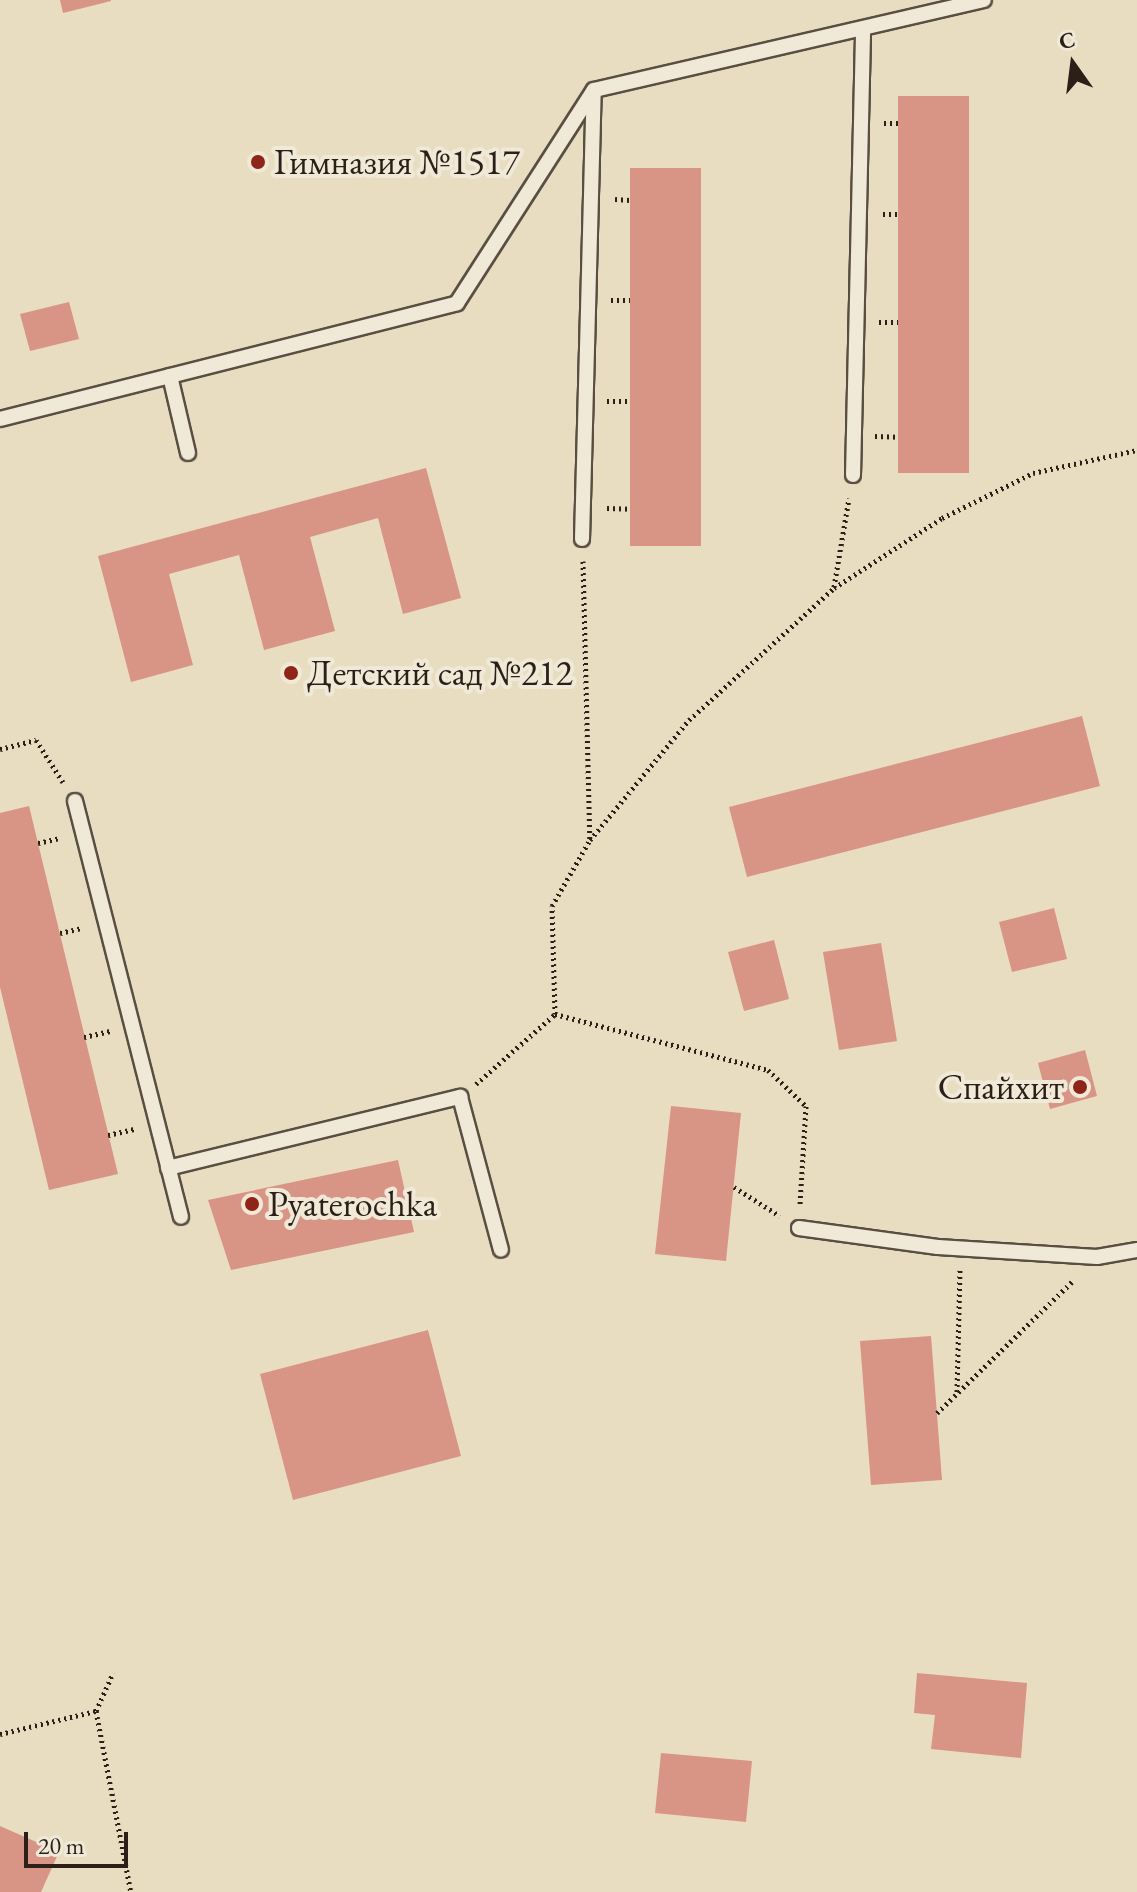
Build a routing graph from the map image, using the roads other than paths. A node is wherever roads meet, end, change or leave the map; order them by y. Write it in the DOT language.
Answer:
graph roads {
  1 [pos="984,0"];
  2 [pos="863,29"];
  3 [pos="594,90"];
  4 [pos="170,376"];
  5 [pos="0,419"];
  6 [pos="188,453"];
  7 [pos="853,475"];
  8 [pos="582,539"];
  9 [pos="75,801"];
  10 [pos="168,1168"];
  11 [pos="181,1217"];
  12 [pos="799,1228"];
  13 [pos="501,1250"];
  14 [pos="1137,1250"];
  1 -- 2 [label="lane"];
  2 -- 3 [label="lane"];
  2 -- 7 [label="lane"];
  3 -- 4 [label="lane"];
  3 -- 8 [label="lane"];
  4 -- 5 [label="lane"];
  4 -- 6 [label="lane"];
  9 -- 10 [label="lane"];
  10 -- 11 [label="lane"];
  10 -- 13 [label="lane"];
  12 -- 14 [label="lane"];
}
